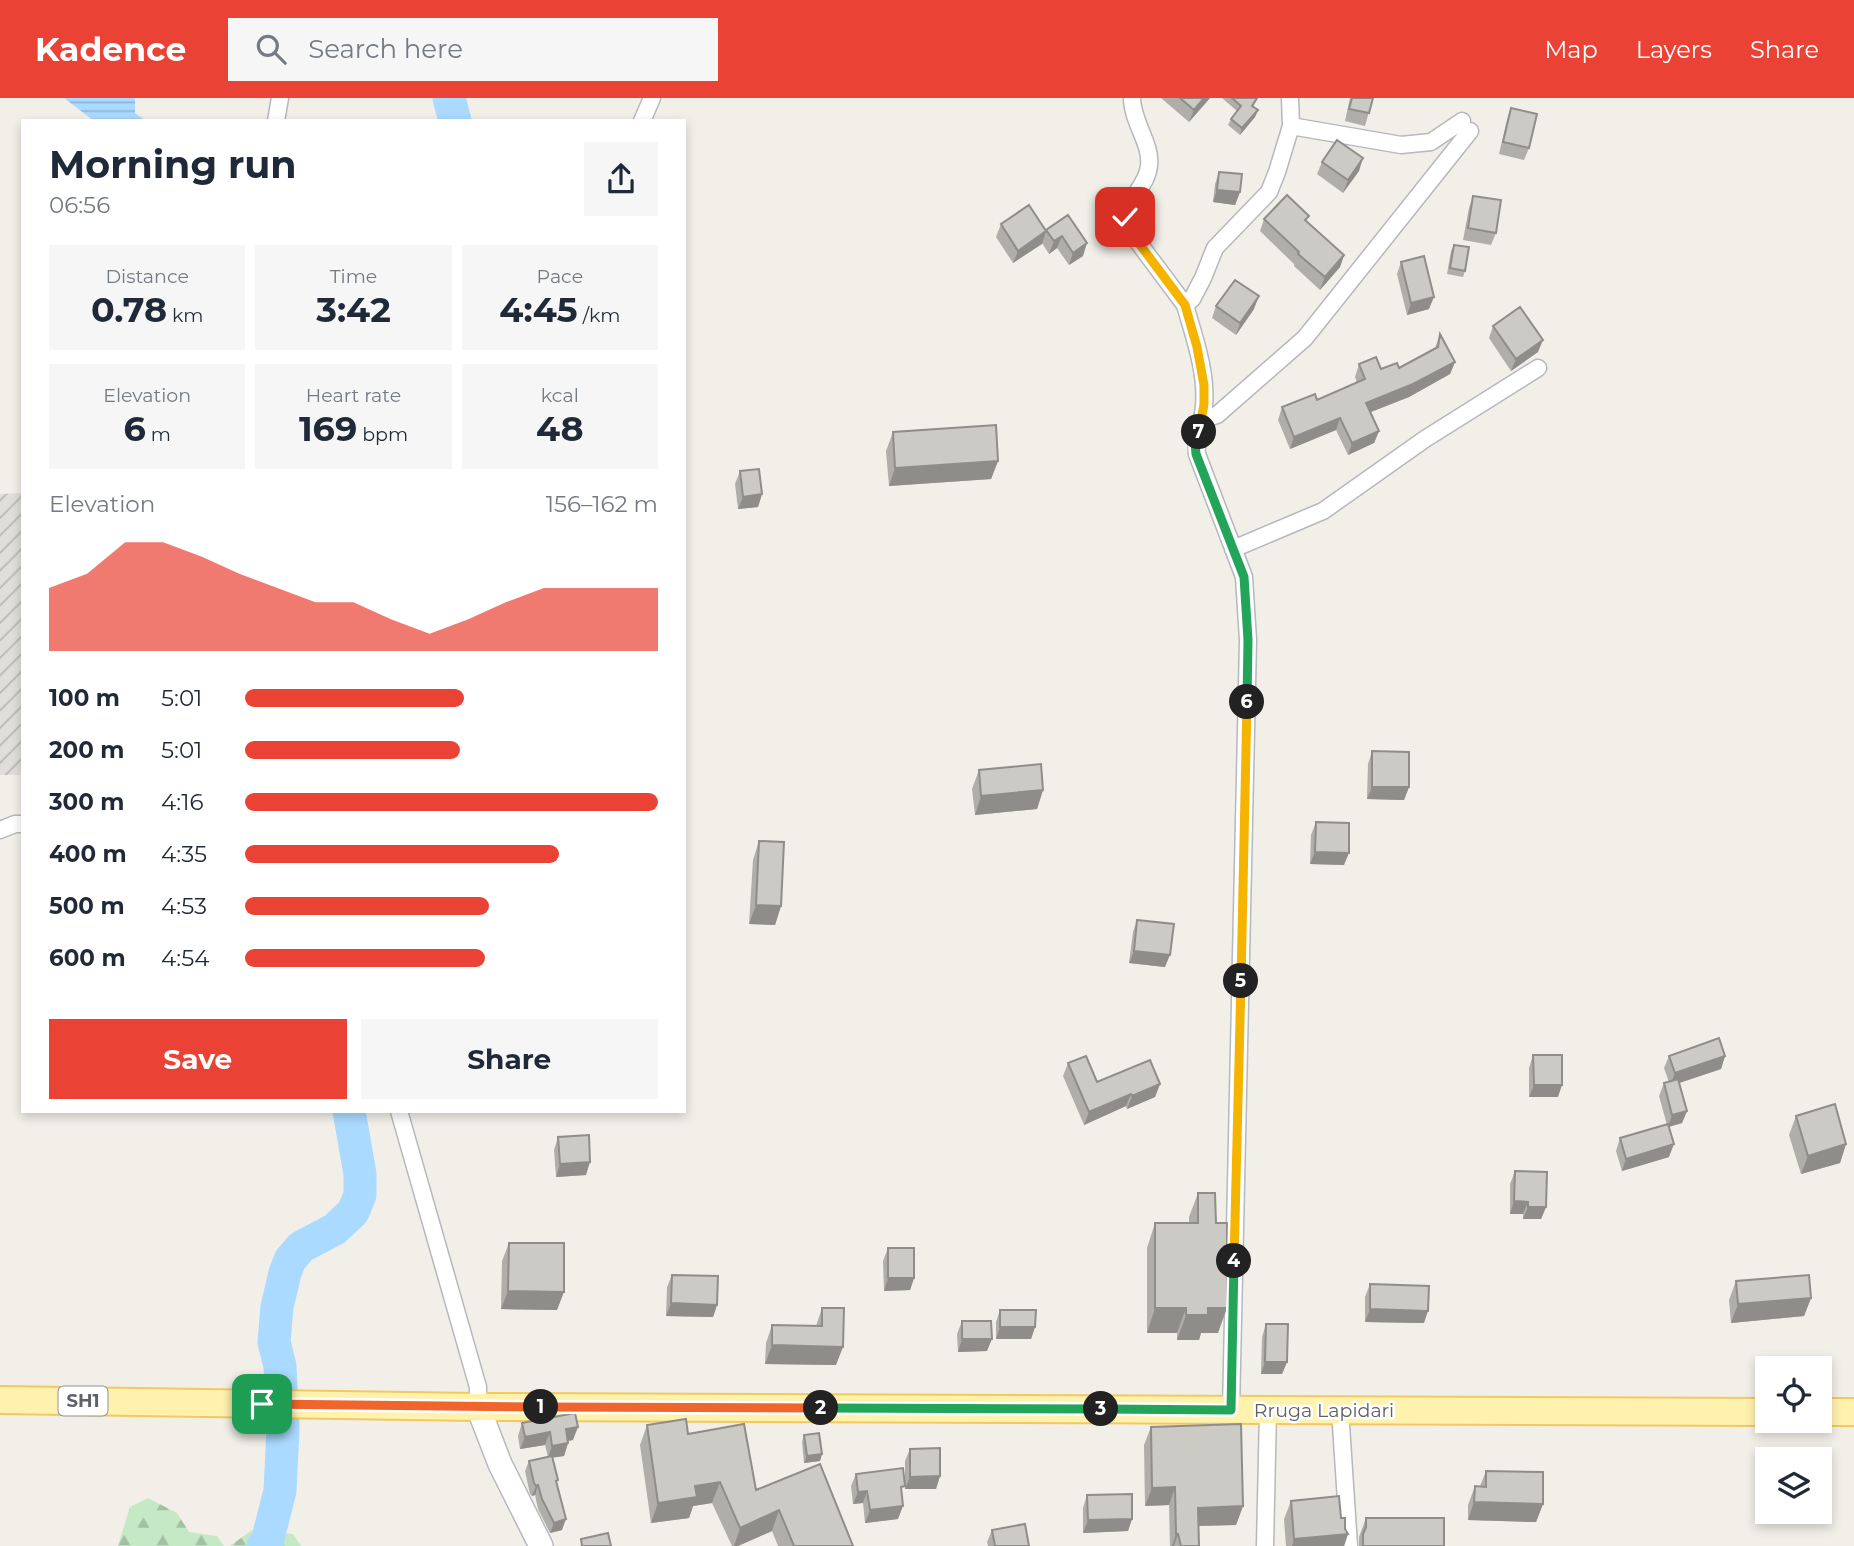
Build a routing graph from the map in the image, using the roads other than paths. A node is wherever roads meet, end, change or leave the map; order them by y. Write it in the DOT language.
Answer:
graph roads {
  1 [pos="280,98"];
  2 [pos="652,98"];
  3 [pos="1132,98"];
  4 [pos="1290,98"];
  5 [pos="276,119"];
  6 [pos="643,119"];
  7 [pos="1291,126"];
  8 [pos="1185,305"];
  9 [pos="1538,368"];
  10 [pos="1202,420"];
  11 [pos="1233,549"];
  12 [pos="21,824"];
  13 [pos="0,830"];
  14 [pos="399,1113"];
  15 [pos="0,1400"];
  16 [pos="478,1407"];
  17 [pos="1231,1410"];
  18 [pos="1268,1410"];
  19 [pos="1340,1410"];
  20 [pos="1755,1412"];
  21 [pos="1832,1412"];
  22 [pos="1854,1412"];
  23 [pos="541,1546"];
  24 [pos="1265,1546"];
  25 [pos="1349,1546"];
  1 -- 5 [label="street"];
  2 -- 6 [label="street"];
  3 -- 8 [label="street"];
  4 -- 7 [label="street"];
  7 -- 8 [label="street"];
  7 -- 10 [label="street"];
  8 -- 10 [label="street"];
  9 -- 11 [label="street"];
  10 -- 11 [label="street"];
  11 -- 17 [label="street"];
  12 -- 13 [label="street"];
  14 -- 16 [label="street"];
  15 -- 16 [label="main road, Rruga Lapidari / SH1"];
  16 -- 17 [label="main road, Rruga Lapidari / SH1"];
  16 -- 23 [label="street"];
  17 -- 18 [label="main road, Rruga Lapidari / SH1"];
  18 -- 19 [label="main road, Rruga Lapidari / SH1"];
  18 -- 24 [label="street"];
  19 -- 20 [label="main road, Rruga Lapidari / SH1"];
  19 -- 25 [label="street"];
  21 -- 22 [label="main road"];
}
